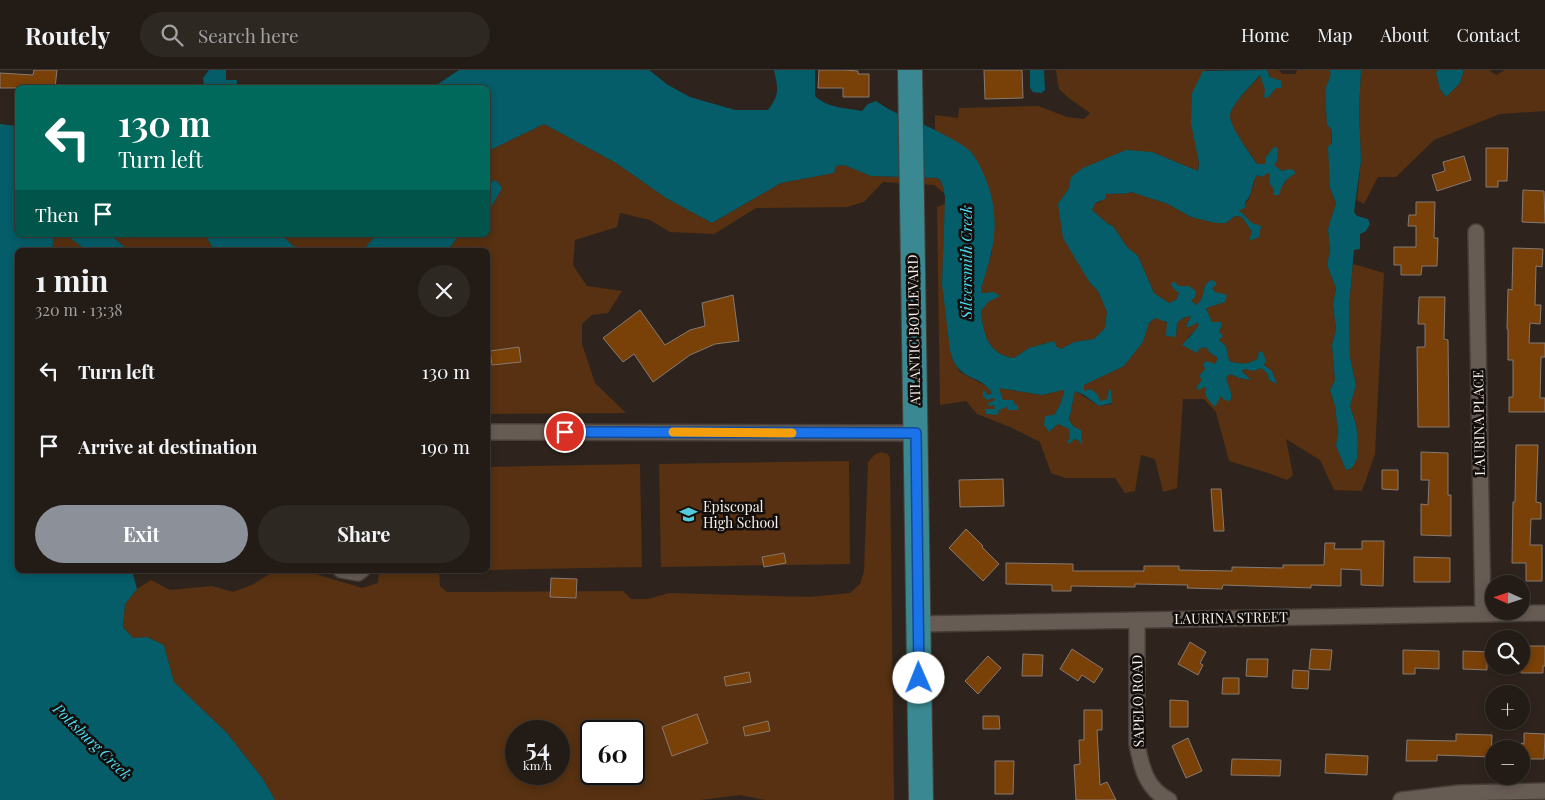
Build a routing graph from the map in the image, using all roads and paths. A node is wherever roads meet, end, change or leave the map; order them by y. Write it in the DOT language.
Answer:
graph roads {
  1 [pos="910,70"];
  2 [pos="1476,232"];
  3 [pos="490,432"];
  4 [pos="916,433"];
  5 [pos="1545,613"];
  6 [pos="1483,614"];
  7 [pos="1137,620"];
  8 [pos="918,624"];
  9 [pos="1545,791"];
  10 [pos="921,800"];
  11 [pos="1169,800"];
  12 [pos="1401,800"];
  1 -- 4 [label="main road, ATLANTIC BOULEVARD"];
  2 -- 6 [label="street, LAURINA PLACE"];
  3 -- 4 [label="street"];
  4 -- 8 [label="main road, ATLANTIC BOULEVARD"];
  5 -- 6 [label="street, LAURINA STREET"];
  6 -- 7 [label="street, LAURINA STREET"];
  7 -- 8 [label="street, LAURINA STREET"];
  7 -- 11 [label="street, SAPELO ROAD"];
  8 -- 10 [label="main road, ATLANTIC BOULEVARD"];
  9 -- 12 [label="street"];
}
